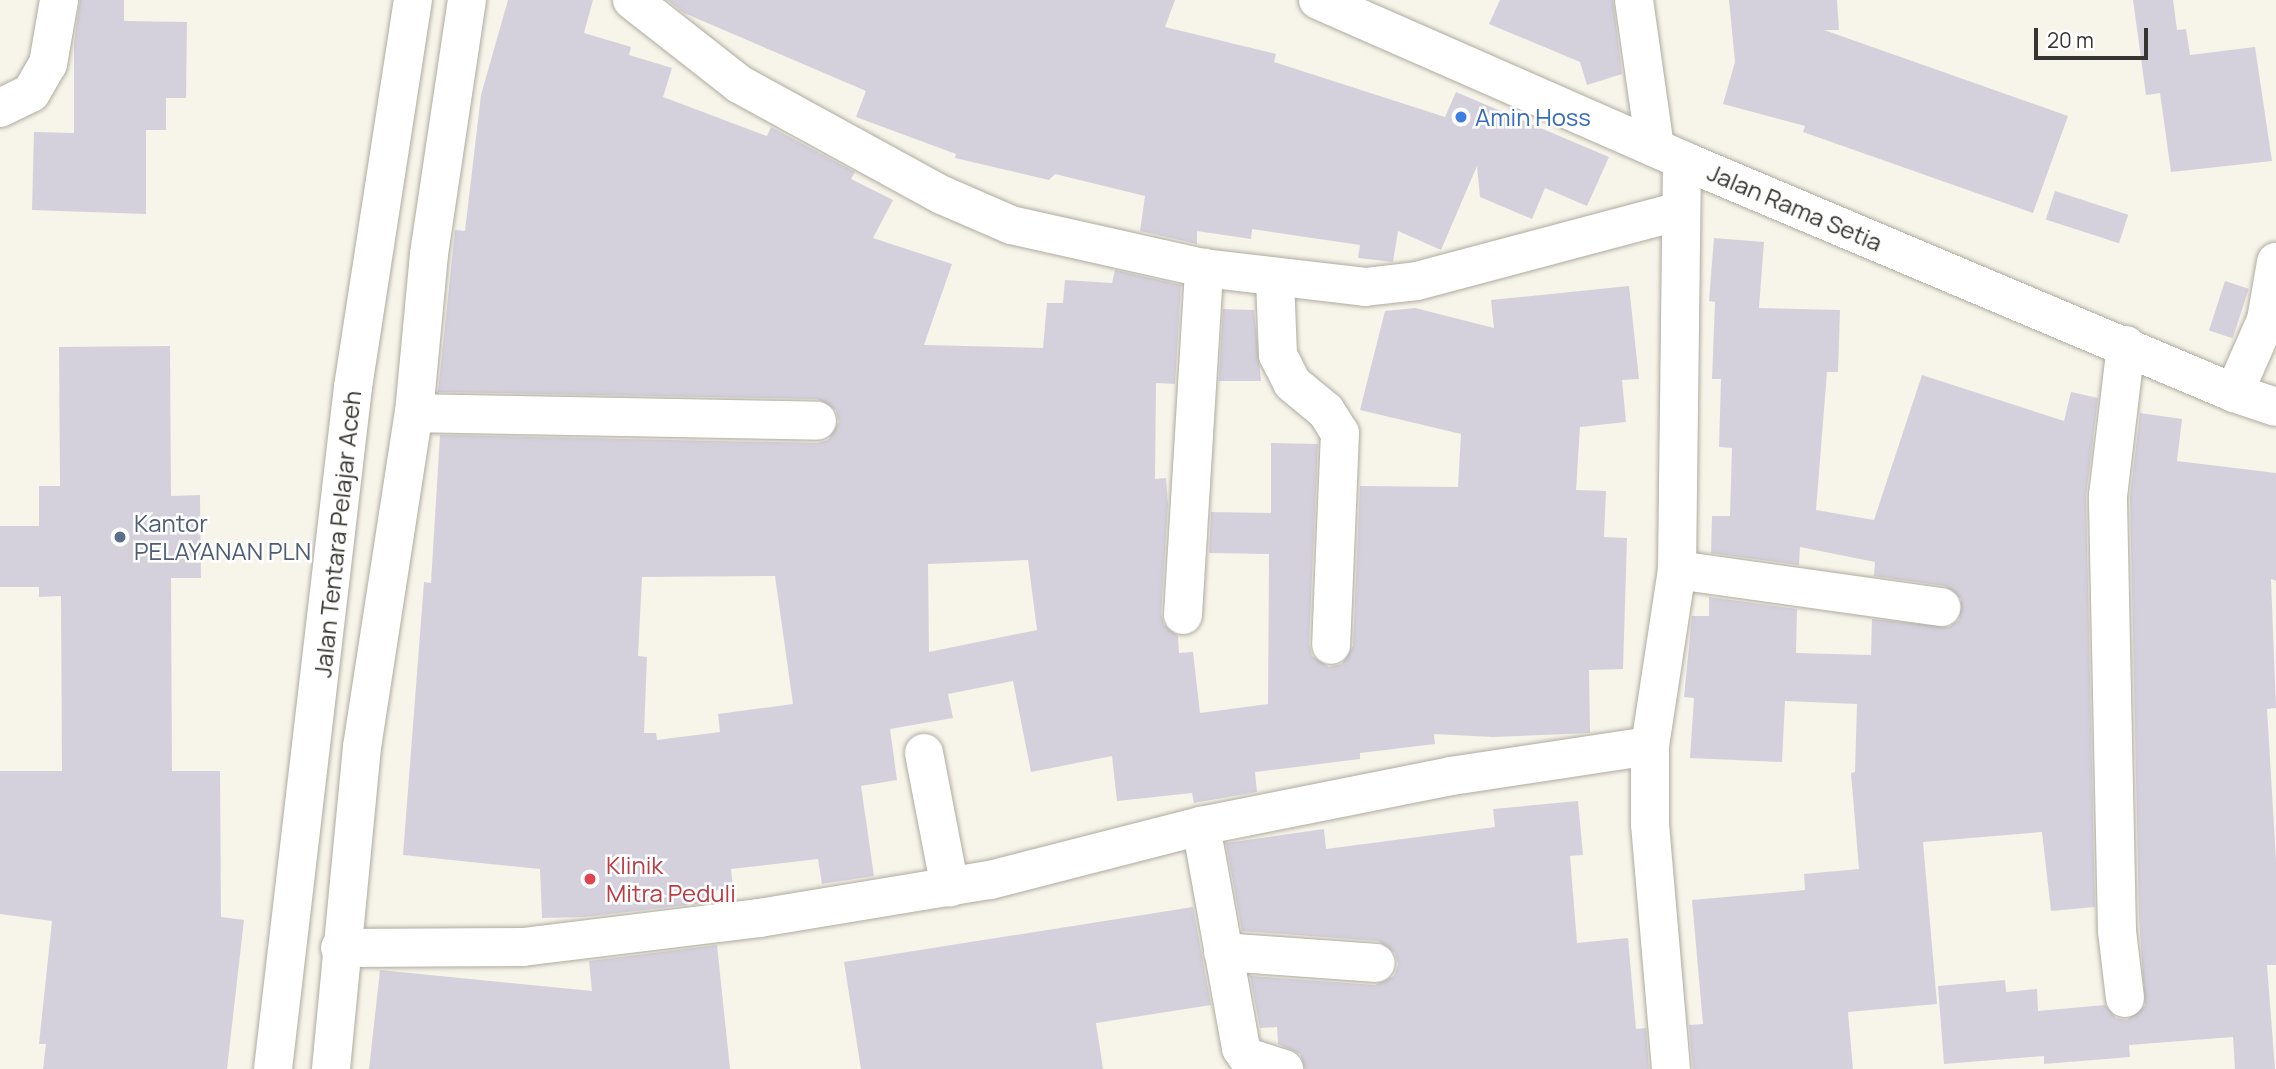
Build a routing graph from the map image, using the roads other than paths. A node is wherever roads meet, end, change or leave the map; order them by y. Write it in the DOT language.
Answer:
graph roads {
  1 [pos="59,0"];
  2 [pos="413,0"];
  3 [pos="467,0"];
  4 [pos="632,0"];
  5 [pos="1318,0"];
  6 [pos="1634,0"];
  7 [pos="0,108"];
  8 [pos="1668,154"];
  9 [pos="1681,211"];
  10 [pos="2276,262"];
  11 [pos="1204,268"];
  12 [pos="1275,280"];
  13 [pos="2126,345"];
  14 [pos="2234,393"];
  15 [pos="2276,407"];
  16 [pos="414,413"];
  17 [pos="817,422"];
  18 [pos="1677,570"];
  19 [pos="1941,607"];
  20 [pos="1183,615"];
  21 [pos="1331,645"];
  22 [pos="1650,746"];
  23 [pos="362,747"];
  24 [pos="310,752"];
  25 [pos="924,752"];
  26 [pos="1201,827"];
  27 [pos="950,888"];
  28 [pos="340,948"];
  29 [pos="1223,953"];
  30 [pos="1376,963"];
  31 [pos="2125,999"];
  32 [pos="273,1069"];
  33 [pos="331,1069"];
  34 [pos="1284,1069"];
  35 [pos="1671,1069"];
  1 -- 7 [label="street"];
  2 -- 24 [label="street, Jalan Tentara Pelajar Aceh"];
  3 -- 16 [label="street"];
  4 -- 11 [label="street"];
  5 -- 8 [label="street, Jalan Rama Setia"];
  6 -- 8 [label="street"];
  8 -- 9 [label="street"];
  8 -- 13 [label="street, Jalan Rama Setia"];
  9 -- 12 [label="street"];
  9 -- 18 [label="street"];
  10 -- 14 [label="street"];
  11 -- 12 [label="street"];
  11 -- 20 [label="street"];
  12 -- 21 [label="street"];
  13 -- 14 [label="street, Jalan Rama Setia"];
  13 -- 31 [label="street"];
  14 -- 15 [label="street, Jalan Rama Setia"];
  16 -- 17 [label="street"];
  16 -- 23 [label="street"];
  18 -- 19 [label="street"];
  18 -- 22 [label="street"];
  22 -- 26 [label="street"];
  22 -- 35 [label="street"];
  23 -- 24 [label="street"];
  23 -- 28 [label="street"];
  24 -- 32 [label="street, Jalan Tentara Pelajar Aceh"];
  25 -- 27 [label="street"];
  26 -- 27 [label="street"];
  26 -- 29 [label="street"];
  27 -- 28 [label="street"];
  28 -- 33 [label="street"];
  29 -- 30 [label="street"];
  29 -- 34 [label="street"];
}
